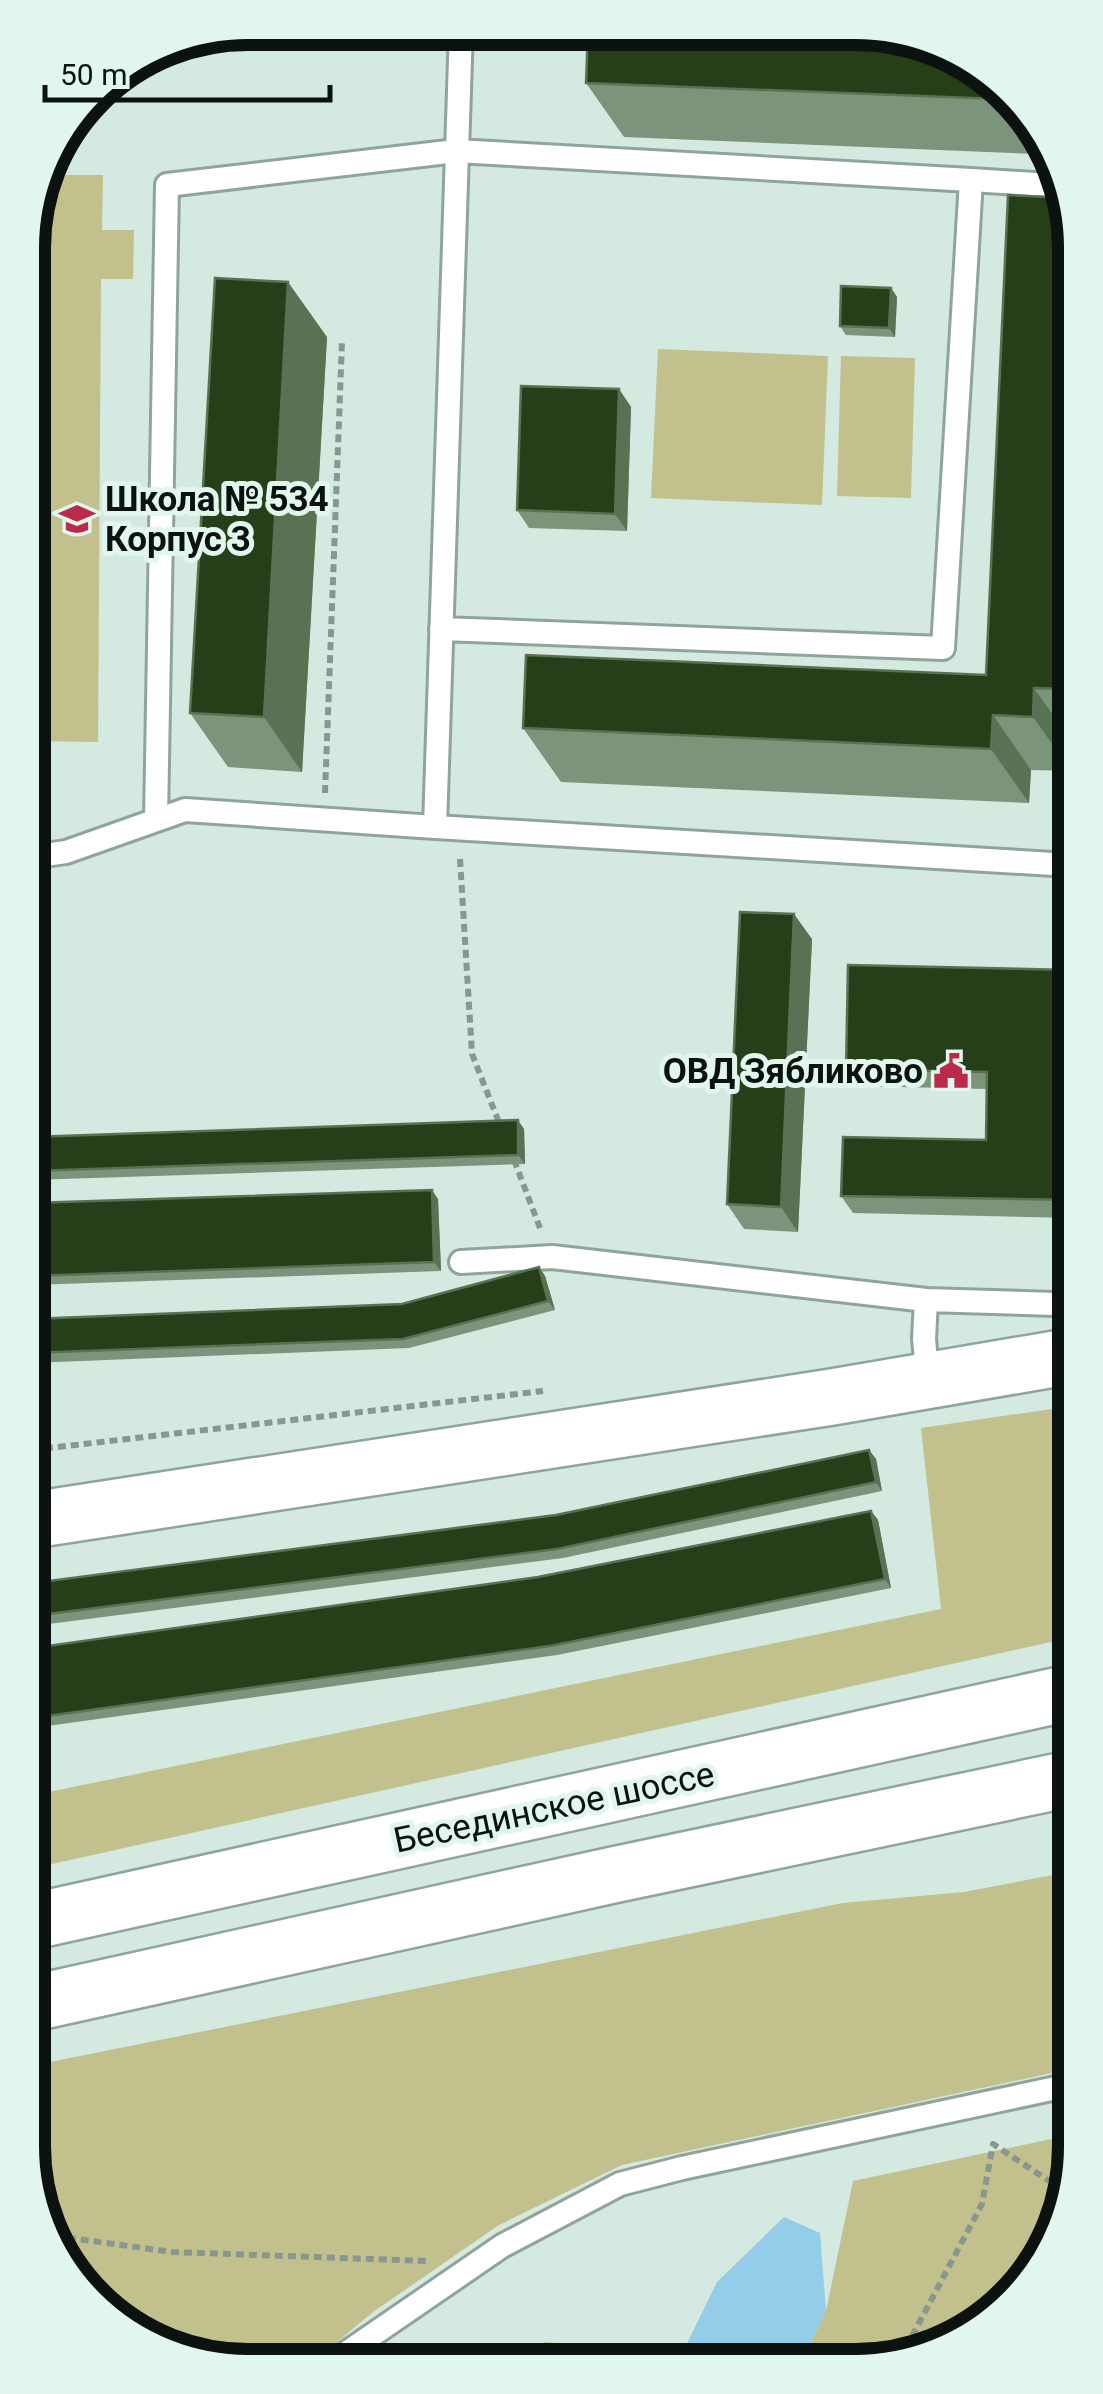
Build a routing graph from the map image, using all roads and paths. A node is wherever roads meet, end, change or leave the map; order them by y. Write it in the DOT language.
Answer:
graph roads {
  1 [pos="460,45"];
  2 [pos="456,151"];
  3 [pos="971,180"];
  4 [pos="1048,185"];
  5 [pos="342,341"];
  6 [pos="442,629"];
  7 [pos="156,820"];
  8 [pos="324,820"];
  9 [pos="447,828"];
  10 [pos="45,854"];
  11 [pos="1058,864"];
  12 [pos="501,1128"];
  13 [pos="508,1146"];
  14 [pos="552,1257"];
  15 [pos="461,1262"];
  16 [pos="926,1300"];
  17 [pos="1056,1304"];
  18 [pos="1058,1365"];
  19 [pos="928,1381"];
  20 [pos="560,1388"];
  21 [pos="45,1448"];
  22 [pos="45,1518"];
  23 [pos="1058,1695"];
  24 [pos="1058,1781"];
  25 [pos="45,1919"];
  26 [pos="45,2002"];
  27 [pos="1058,2088"];
  28 [pos="1054,2185"];
  29 [pos="67,2238"];
  30 [pos="478,2263"];
  31 [pos="909,2342"];
  32 [pos="353,2349"];
  1 -- 2 [label="lane"];
  2 -- 3 [label="lane"];
  2 -- 6 [label="lane"];
  2 -- 7 [label="lane"];
  3 -- 4 [label="lane"];
  3 -- 6 [label="lane"];
  5 -- 8 [label="path"];
  6 -- 9 [label="lane"];
  7 -- 8 [label="lane"];
  7 -- 10 [label="lane"];
  8 -- 9 [label="lane"];
  9 -- 11 [label="lane"];
  9 -- 12 [label="path"];
  13 -- 14 [label="path"];
  14 -- 15 [label="lane"];
  14 -- 16 [label="lane"];
  16 -- 17 [label="lane"];
  16 -- 19 [label="lane"];
  18 -- 19 [label="main road"];
  19 -- 22 [label="main road"];
  20 -- 21 [label="path"];
  23 -- 25 [label="main road, Бесединское шоссе"];
  24 -- 26 [label="main road"];
  27 -- 30 [label="lane"];
  28 -- 31 [label="path"];
  29 -- 30 [label="path"];
  30 -- 32 [label="lane"];
}
